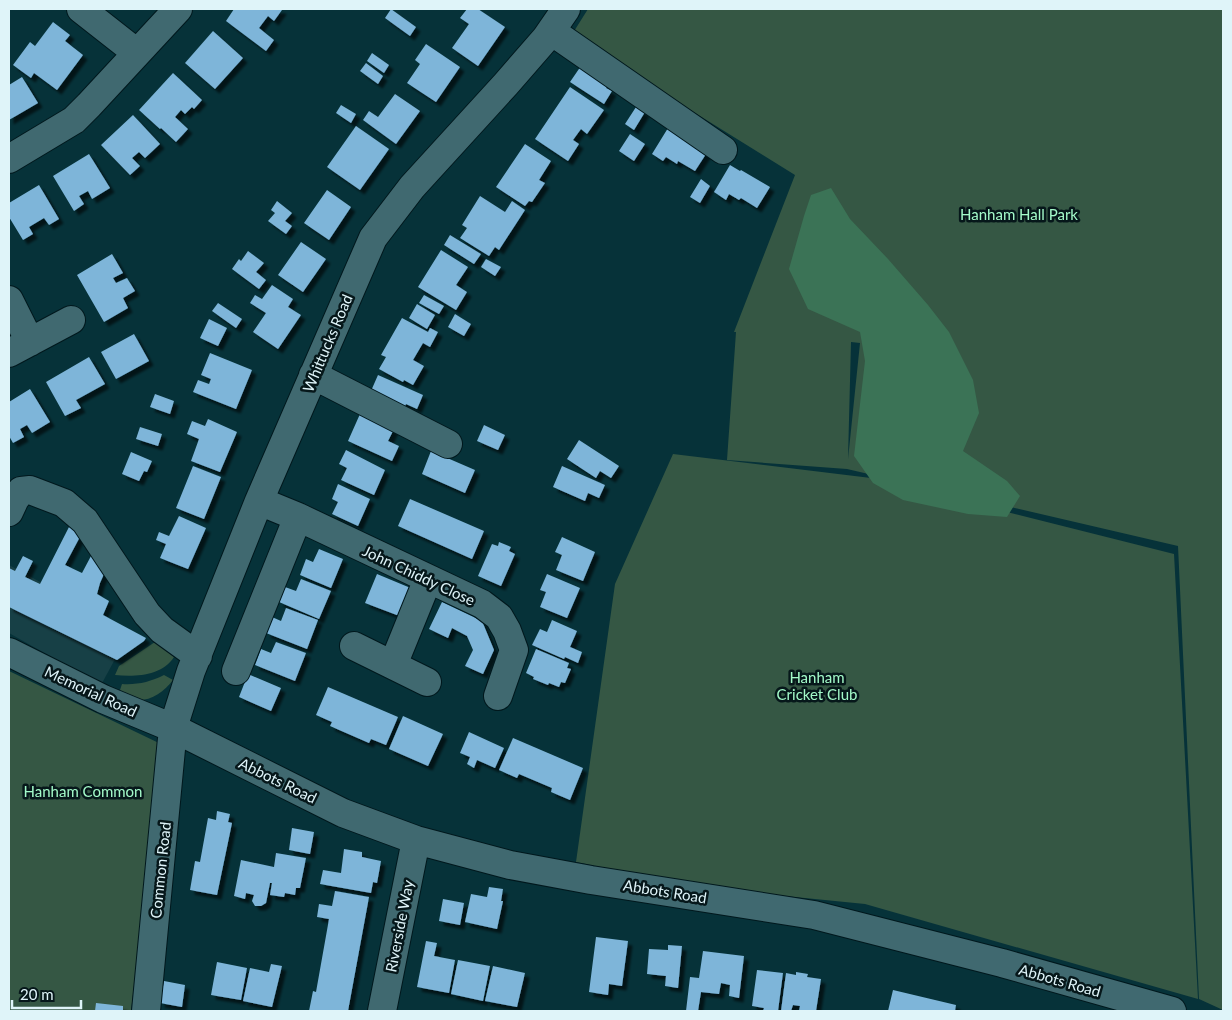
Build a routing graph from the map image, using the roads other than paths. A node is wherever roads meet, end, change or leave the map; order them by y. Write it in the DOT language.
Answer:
graph roads {
  1 [pos="81,9"];
  2 [pos="178,9"];
  3 [pos="566,9"];
  4 [pos="551,31"];
  5 [pos="137,53"];
  6 [pos="723,150"];
  7 [pos="9,159"];
  8 [pos="9,300"];
  9 [pos="71,320"];
  10 [pos="19,347"];
  11 [pos="313,375"];
  12 [pos="448,444"];
  13 [pos="259,501"];
  14 [pos="9,512"];
  15 [pos="298,517"];
  16 [pos="428,579"];
  17 [pos="354,646"];
  18 [pos="9,652"];
  19 [pos="198,656"];
  20 [pos="393,665"];
  21 [pos="236,672"];
  22 [pos="427,682"];
  23 [pos="498,696"];
  24 [pos="173,728"];
  25 [pos="416,840"];
  26 [pos="146,1011"];
  27 [pos="382,1011"];
  28 [pos="1172,1011"];
  1 -- 5 [label="street"];
  2 -- 5 [label="street"];
  3 -- 4 [label="street, Whittucks Road"];
  4 -- 6 [label="street"];
  4 -- 11 [label="street, Whittucks Road"];
  5 -- 7 [label="street"];
  8 -- 10 [label="street"];
  9 -- 10 [label="street"];
  11 -- 12 [label="street"];
  11 -- 13 [label="street, Whittucks Road"];
  13 -- 15 [label="street, John Chiddy Close"];
  13 -- 19 [label="street, Whittucks Road"];
  14 -- 19 [label="street"];
  15 -- 16 [label="street, John Chiddy Close"];
  15 -- 21 [label="street"];
  16 -- 20 [label="street"];
  16 -- 23 [label="street, John Chiddy Close"];
  17 -- 20 [label="street"];
  18 -- 24 [label="street, Memorial Road"];
  19 -- 24 [label="street, Whittucks Road"];
  20 -- 22 [label="street"];
  24 -- 25 [label="street, Abbots Road"];
  24 -- 26 [label="street, Common Road"];
  25 -- 27 [label="street, Riverside Way"];
  25 -- 28 [label="street, Abbots Road"];
}
